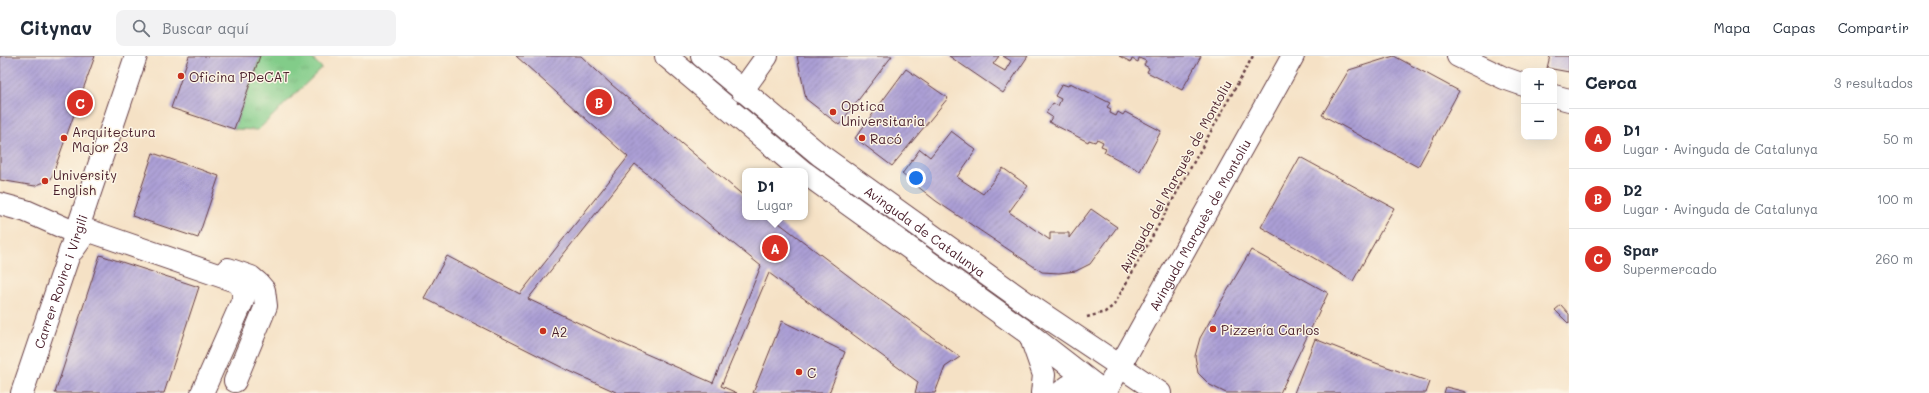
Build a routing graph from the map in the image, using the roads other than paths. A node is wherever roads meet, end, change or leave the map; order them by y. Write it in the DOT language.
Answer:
graph roads {
  1 [pos="136,56"];
  2 [pos="666,56"];
  3 [pos="702,56"];
  4 [pos="767,56"];
  5 [pos="1294,56"];
  6 [pos="1458,56"];
  7 [pos="1521,84"];
  8 [pos="742,91"];
  9 [pos="1557,97"];
  10 [pos="1569,100"];
  11 [pos="798,168"];
  12 [pos="808,175"];
  13 [pos="0,204"];
  14 [pos="86,204"];
  15 [pos="76,233"];
  16 [pos="68,256"];
  17 [pos="241,274"];
  18 [pos="1029,334"];
  19 [pos="1120,367"];
  20 [pos="235,381"];
  21 [pos="1101,390"];
  22 [pos="22,393"];
  23 [pos="202,393"];
  24 [pos="214,393"];
  25 [pos="1042,393"];
  26 [pos="1060,393"];
  27 [pos="1160,393"];
  1 -- 14 [label="street, Carrer Rovira i Virgili"];
  2 -- 11 [label="street"];
  3 -- 8 [label="street, Avinguda de Catalunya"];
  4 -- 8 [label="street"];
  5 -- 19 [label="street, Avinguda Marquès de Montoliu"];
  6 -- 7 [label="street"];
  8 -- 19 [label="street, Avinguda de Catalunya"];
  9 -- 10 [label="street"];
  12 -- 18 [label="street, Avinguda de Catalunya"];
  13 -- 15 [label="street"];
  14 -- 15 [label="street, Carrer Rovira i Virgili"];
  14 -- 17 [label="street"];
  15 -- 16 [label="street, Carrer Rovira i Virgili"];
  16 -- 22 [label="street, Carrer Rovira i Virgili"];
  16 -- 23 [label="street"];
  17 -- 20 [label="street"];
  17 -- 24 [label="street"];
  18 -- 21 [label="street, Avinguda de Catalunya"];
  18 -- 25 [label="street"];
  19 -- 21 [label="street, Avinguda Marquès de Montoliu"];
  19 -- 27 [label="street, Avinguda de Catalunya"];
  21 -- 26 [label="street"];
}
